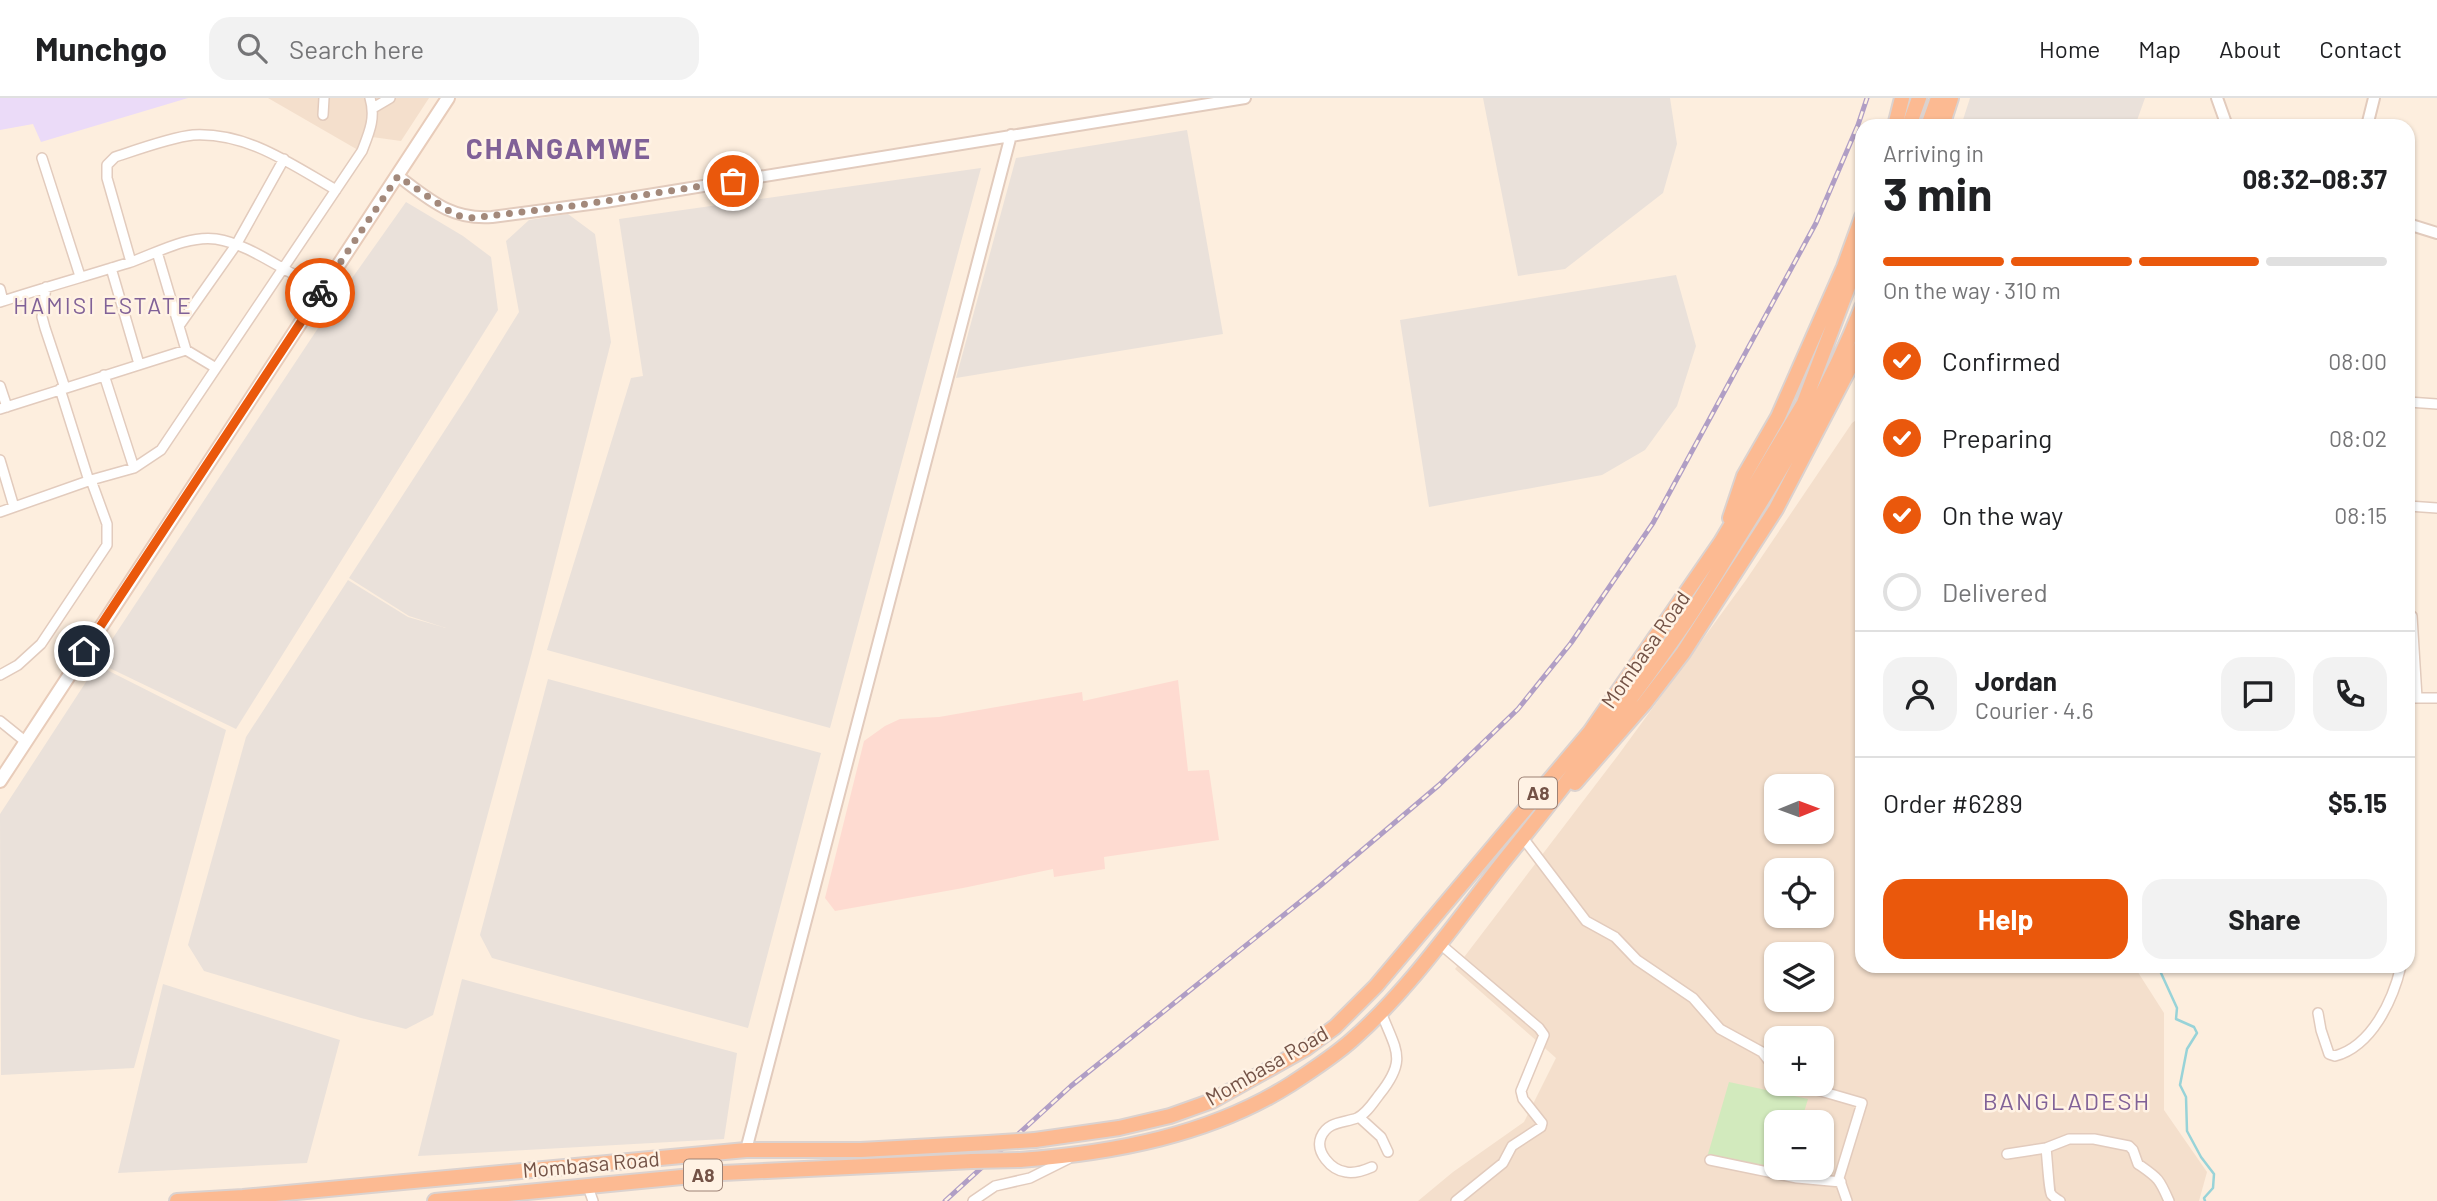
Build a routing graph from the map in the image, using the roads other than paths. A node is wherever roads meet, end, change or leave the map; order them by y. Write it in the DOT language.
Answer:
graph roads {
  1 [pos="324,98"];
  2 [pos="390,98"];
  3 [pos="448,98"];
  4 [pos="1245,98"];
  5 [pos="1902,98"];
  6 [pos="1919,98"];
  7 [pos="1938,98"];
  8 [pos="1951,98"];
  9 [pos="2217,98"];
  10 [pos="2374,98"];
  11 [pos="371,103"];
  12 [pos="323,115"];
  13 [pos="1897,119"];
  14 [pos="1912,119"];
  15 [pos="1930,119"];
  16 [pos="1944,119"];
  17 [pos="2224,119"];
  18 [pos="2369,119"];
  19 [pos="1011,135"];
  20 [pos="42,158"];
  21 [pos="284,159"];
  22 [pos="398,176"];
  23 [pos="336,190"];
  24 [pos="2415,226"];
  25 [pos="2437,233"];
  26 [pos="1855,236"];
  27 [pos="236,245"];
  28 [pos="157,252"];
  29 [pos="131,262"];
  30 [pos="111,268"];
  31 [pos="1855,268"];
  32 [pos="283,269"];
  33 [pos="80,276"];
  34 [pos="46,287"];
  35 [pos="323,288"];
  36 [pos="0,289"];
  37 [pos="2,301"];
  38 [pos="1855,323"];
  39 [pos="179,326"];
  40 [pos="186,350"];
  41 [pos="1855,357"];
  42 [pos="139,364"];
  43 [pos="216,368"];
  44 [pos="104,375"];
  45 [pos="0,386"];
  46 [pos="63,389"];
  47 [pos="2415,402"];
  48 [pos="2437,404"];
  49 [pos="3,408"];
  50 [pos="0,460"];
  51 [pos="134,468"];
  52 [pos="90,480"];
  53 [pos="2415,506"];
  54 [pos="14,507"];
  55 [pos="2437,508"];
  56 [pos="0,512"];
  57 [pos="1721,542"];
  58 [pos="0,675"];
  59 [pos="2415,698"];
  60 [pos="2437,698"];
  61 [pos="0,721"];
  62 [pos="26,742"];
  63 [pos="0,781"];
  64 [pos="1543,813"];
  65 [pos="1523,838"];
  66 [pos="1439,943"];
  67 [pos="2399,973"];
  68 [pos="1381,1012"];
  69 [pos="2318,1013"];
  70 [pos="1764,1055"];
  71 [pos="1834,1095"];
  72 [pos="1359,1117"];
  73 [pos="2046,1147"];
  74 [pos="746,1150"];
  75 [pos="1388,1152"];
  76 [pos="2007,1154"];
  77 [pos="1073,1156"];
  78 [pos="1710,1160"];
  79 [pos="1372,1167"];
  80 [pos="1841,1182"];
  81 [pos="590,1194"];
  82 [pos="515,1197"];
  83 [pos="177,1201"];
  84 [pos="435,1201"];
  85 [pos="973,1201"];
  86 [pos="1456,1201"];
  87 [pos="1847,1201"];
  88 [pos="2060,1201"];
  89 [pos="2169,1201"];
  1 -- 12 [label="street"];
  2 -- 11 [label="street"];
  3 -- 22 [label="main road"];
  4 -- 19 [label="street"];
  5 -- 13 [label="highway"];
  6 -- 14 [label="highway"];
  7 -- 15 [label="highway"];
  8 -- 16 [label="highway"];
  9 -- 17 [label="street"];
  10 -- 18 [label="street"];
  11 -- 23 [label="street"];
  19 -- 22 [label="street"];
  19 -- 74 [label="street"];
  20 -- 33 [label="street"];
  21 -- 23 [label="street"];
  21 -- 27 [label="street"];
  21 -- 29 [label="street"];
  22 -- 35 [label="main road"];
  23 -- 32 [label="street"];
  24 -- 25 [label="street"];
  26 -- 57 [label="highway"];
  27 -- 28 [label="street"];
  27 -- 32 [label="street"];
  27 -- 39 [label="street"];
  28 -- 29 [label="street"];
  28 -- 39 [label="street"];
  29 -- 30 [label="street"];
  30 -- 33 [label="street"];
  30 -- 42 [label="street"];
  31 -- 57 [label="highway, Mombasa Road / A8"];
  32 -- 35 [label="street"];
  32 -- 43 [label="street"];
  33 -- 34 [label="street"];
  34 -- 37 [label="street"];
  34 -- 46 [label="street"];
  35 -- 62 [label="main road"];
  36 -- 37 [label="street"];
  38 -- 64 [label="highway, Mombasa Road / A8"];
  39 -- 40 [label="street"];
  40 -- 42 [label="street"];
  40 -- 43 [label="street"];
  41 -- 64 [label="highway"];
  42 -- 44 [label="street"];
  43 -- 51 [label="street"];
  44 -- 46 [label="street"];
  44 -- 51 [label="street"];
  45 -- 49 [label="street"];
  46 -- 49 [label="street"];
  46 -- 52 [label="street"];
  47 -- 48 [label="street"];
  50 -- 54 [label="street"];
  51 -- 52 [label="street"];
  52 -- 54 [label="street"];
  52 -- 58 [label="street"];
  53 -- 55 [label="street"];
  54 -- 56 [label="street"];
  57 -- 74 [label="highway, Mombasa Road / A8, bridge"];
  59 -- 60 [label="street"];
  61 -- 62 [label="street"];
  62 -- 63 [label="main road"];
  64 -- 65 [label="highway, Mombasa Road / A8"];
  65 -- 66 [label="highway, Mombasa Road / A8"];
  65 -- 70 [label="street"];
  66 -- 68 [label="highway, Mombasa Road / A8"];
  66 -- 86 [label="street"];
  67 -- 69 [label="street"];
  68 -- 72 [label="street"];
  68 -- 77 [label="highway, Mombasa Road / A8"];
  71 -- 80 [label="street"];
  72 -- 75 [label="street"];
  72 -- 79 [label="street"];
  73 -- 76 [label="street"];
  73 -- 88 [label="street"];
  73 -- 89 [label="street"];
  74 -- 83 [label="highway, Mombasa Road / A8"];
  77 -- 81 [label="highway, Mombasa Road / A8, bridge"];
  77 -- 85 [label="street"];
  78 -- 80 [label="street"];
  80 -- 87 [label="street"];
  81 -- 82 [label="highway, Mombasa Road / A8"];
  82 -- 84 [label="highway, Mombasa Road / A8"];
}
